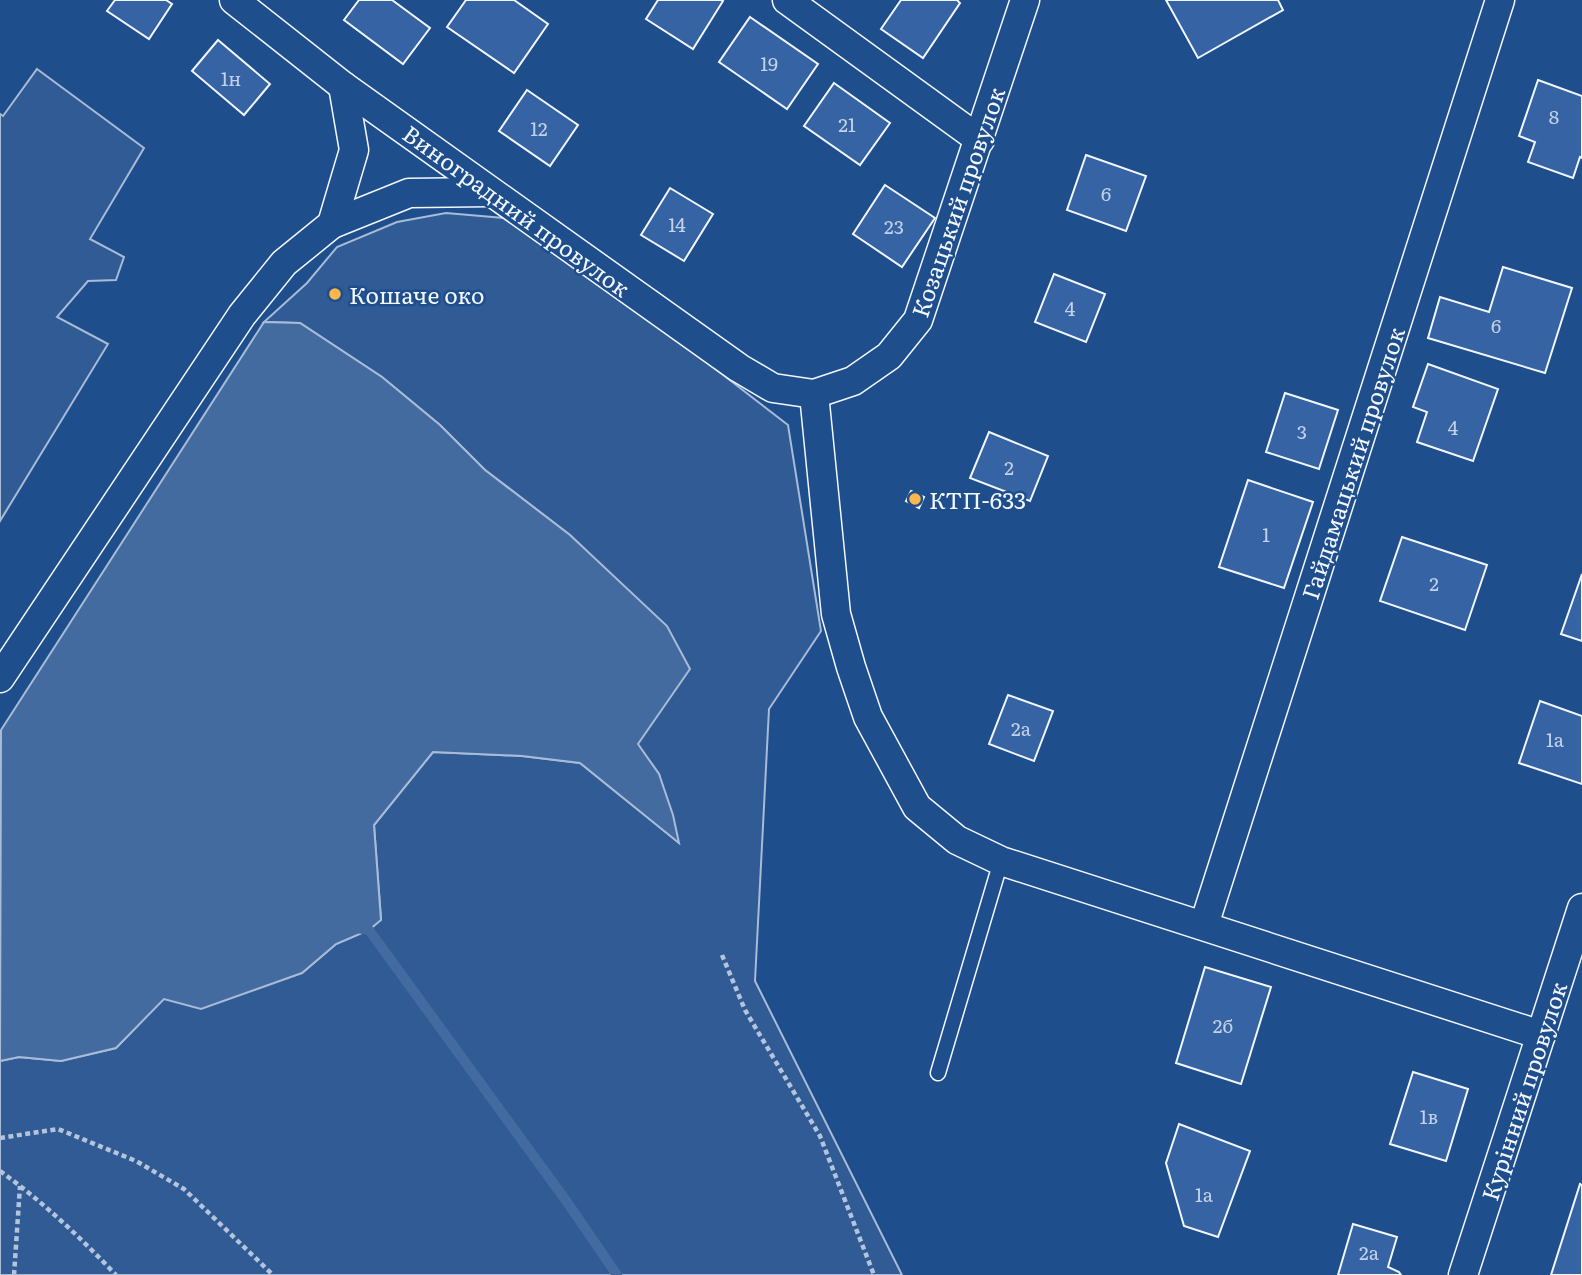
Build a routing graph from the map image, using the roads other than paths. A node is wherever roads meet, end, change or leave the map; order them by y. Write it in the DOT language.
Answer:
graph roads {
  1 [pos="234,0"];
  2 [pos="787,0"];
  3 [pos="1025,0"];
  4 [pos="1500,0"];
  5 [pos="343,86"];
  6 [pos="980,140"];
  7 [pos="491,192"];
  8 [pos="332,225"];
  9 [pos="814,394"];
  10 [pos="0,678"];
  11 [pos="1001,862"];
  12 [pos="1582,908"];
  13 [pos="1204,925"];
  14 [pos="1541,1035"];
  15 [pos="938,1073"];
  16 [pos="1463,1275"];
  1 -- 5 [label="street, Виноградний провулок"];
  2 -- 6 [label="street"];
  3 -- 6 [label="street, Козацький провулок"];
  4 -- 13 [label="street, Гайдамацький провулок"];
  5 -- 7 [label="street, Виноградний провулок"];
  5 -- 8 [label="street"];
  6 -- 9 [label="street, Козацький провулок"];
  7 -- 8 [label="street"];
  7 -- 9 [label="street, Виноградний провулок"];
  8 -- 10 [label="street"];
  9 -- 11 [label="street"];
  11 -- 13 [label="street"];
  11 -- 15 [label="lane"];
  12 -- 14 [label="street, Курінний провулок"];
  13 -- 14 [label="street"];
  14 -- 16 [label="street, Курінний провулок"];
}
